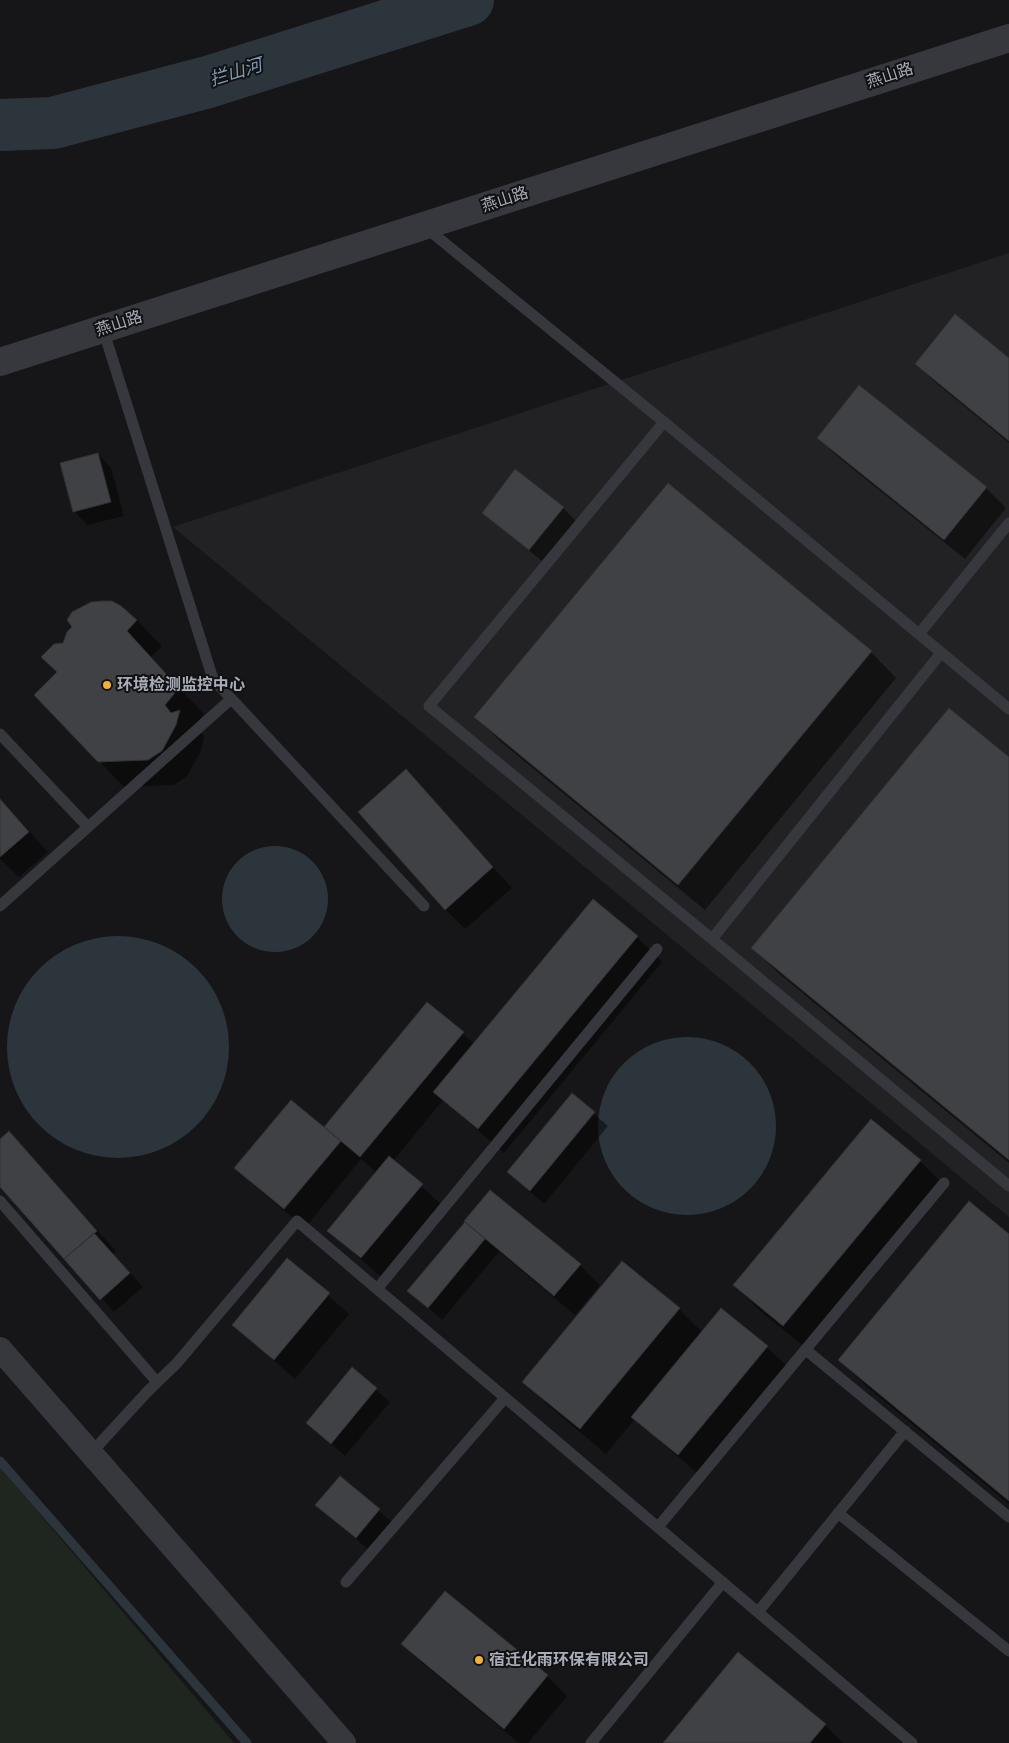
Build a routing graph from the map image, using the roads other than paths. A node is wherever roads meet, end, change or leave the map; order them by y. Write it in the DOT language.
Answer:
graph roads {
  1 [pos="1009,38"];
  2 [pos="424,226"];
  3 [pos="103,329"];
  4 [pos="0,362"];
  5 [pos="664,422"];
  6 [pos="1009,523"];
  7 [pos="919,634"];
  8 [pos="941,653"];
  9 [pos="231,699"];
  10 [pos="1009,709"];
  11 [pos="0,734"];
  12 [pos="88,827"];
  13 [pos="0,906"];
  14 [pos="424,906"];
  15 [pos="712,939"];
  16 [pos="657,949"];
  17 [pos="944,1183"];
  18 [pos="1009,1186"];
  19 [pos="0,1201"];
  20 [pos="377,1289"];
  21 [pos="0,1349"];
  22 [pos="806,1350"];
  23 [pos="157,1382"];
  24 [pos="505,1398"];
  25 [pos="904,1431"];
  26 [pos="91,1453"];
  27 [pos="838,1513"];
  28 [pos="1009,1517"];
  29 [pos="658,1527"];
  30 [pos="346,1582"];
  31 [pos="723,1582"];
  32 [pos="758,1612"];
  33 [pos="1009,1651"];
  34 [pos="344,1743"];
  35 [pos="591,1743"];
  36 [pos="912,1743"];
  1 -- 2 [label="street, 燕山路"];
  2 -- 3 [label="street, 燕山路"];
  2 -- 5 [label="lane"];
  3 -- 4 [label="street, 燕山路"];
  3 -- 9 [label="lane"];
  5 -- 7 [label="lane"];
  5 -- 15 [label="lane"];
  6 -- 7 [label="lane"];
  7 -- 8 [label="lane"];
  8 -- 10 [label="lane"];
  8 -- 15 [label="lane"];
  9 -- 12 [label="lane"];
  9 -- 14 [label="lane"];
  11 -- 12 [label="lane"];
  12 -- 13 [label="lane"];
  15 -- 18 [label="lane"];
  16 -- 20 [label="lane"];
  17 -- 22 [label="lane"];
  19 -- 23 [label="lane"];
  20 -- 23 [label="lane"];
  20 -- 24 [label="lane"];
  21 -- 26 [label="street"];
  22 -- 25 [label="lane"];
  22 -- 29 [label="lane"];
  23 -- 26 [label="lane"];
  24 -- 29 [label="lane"];
  24 -- 30 [label="lane"];
  25 -- 27 [label="lane"];
  25 -- 28 [label="lane"];
  26 -- 34 [label="street"];
  27 -- 32 [label="lane"];
  27 -- 33 [label="lane"];
  29 -- 31 [label="lane"];
  31 -- 32 [label="lane"];
  31 -- 35 [label="lane"];
  32 -- 36 [label="lane"];
}
